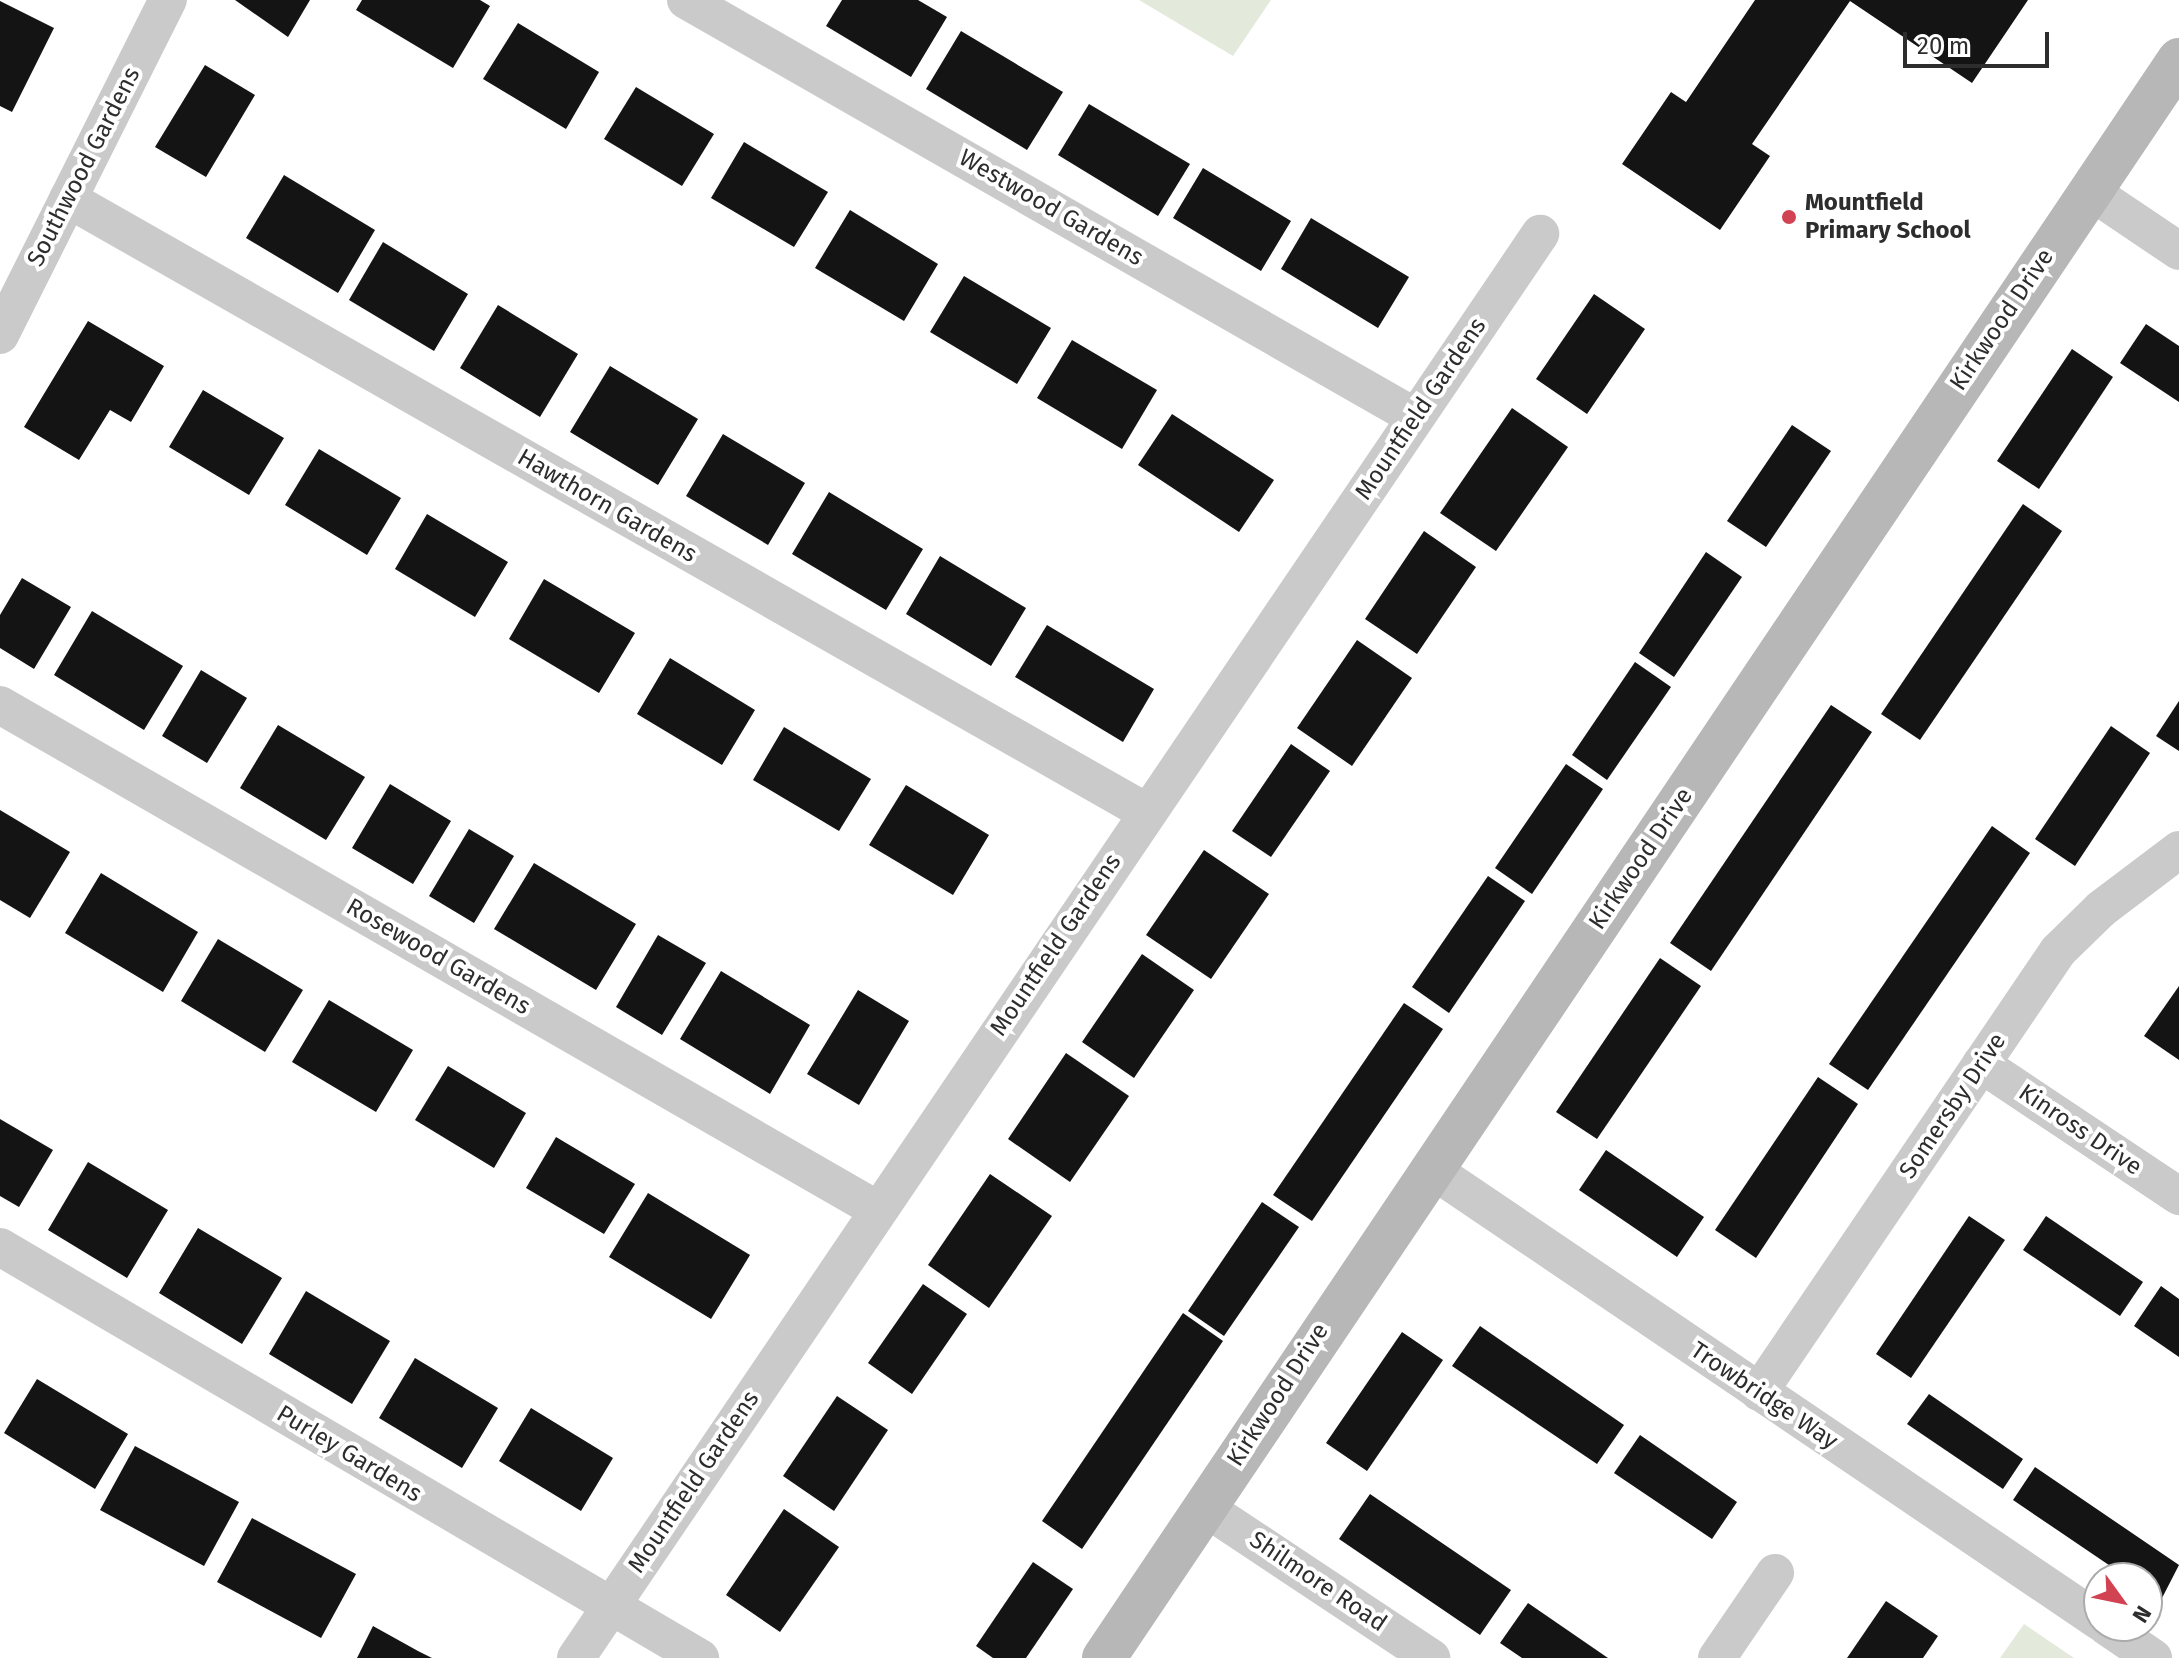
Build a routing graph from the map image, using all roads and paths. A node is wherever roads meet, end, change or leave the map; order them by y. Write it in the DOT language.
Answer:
graph roads {
  1 [pos="168,0"];
  2 [pos="686,0"];
  3 [pos="2179,60"];
  4 [pos="2090,191"];
  5 [pos="68,199"];
  6 [pos="1540,234"];
  7 [pos="2179,251"];
  8 [pos="0,335"];
  9 [pos="1415,417"];
  10 [pos="0,705"];
  11 [pos="1146,812"];
  12 [pos="2179,850"];
  13 [pos="1981,1064"];
  14 [pos="1431,1169"];
  15 [pos="2179,1196"];
  16 [pos="876,1209"];
  17 [pos="0,1247"];
  18 [pos="1759,1392"];
  19 [pos="1204,1507"];
  20 [pos="1775,1573"];
  21 [pos="609,1608"];
  22 [pos="2083,1610"];
  23 [pos="2130,1642"];
  24 [pos="576,1658"];
  25 [pos="700,1658"];
  26 [pos="1104,1658"];
  27 [pos="1431,1658"];
  28 [pos="1717,1658"];
  29 [pos="2153,1658"];
  1 -- 5 [label="street, Southwood Gardens"];
  2 -- 9 [label="street, Westwood Gardens"];
  3 -- 4 [label="street, Kirkwood Drive"];
  4 -- 7 [label="street"];
  4 -- 14 [label="street, Kirkwood Drive"];
  5 -- 8 [label="street, Southwood Gardens"];
  5 -- 11 [label="street, Hawthorn Gardens"];
  6 -- 9 [label="street, Mountfield Gardens"];
  9 -- 11 [label="street, Mountfield Gardens"];
  10 -- 16 [label="street, Rosewood Gardens"];
  11 -- 16 [label="street, Mountfield Gardens"];
  12 -- 13 [label="street, Somersby Drive"];
  13 -- 15 [label="street, Kinross Drive"];
  13 -- 18 [label="street, Somersby Drive"];
  14 -- 18 [label="street, Trowbridge Way"];
  14 -- 19 [label="street, Kirkwood Drive"];
  16 -- 21 [label="street, Mountfield Gardens"];
  17 -- 21 [label="street, Purley Gardens"];
  18 -- 22 [label="street, Trowbridge Way"];
  19 -- 26 [label="street, Kirkwood Drive"];
  19 -- 27 [label="street, Shilmore Road"];
  20 -- 28 [label="street"];
  21 -- 24 [label="street, Mountfield Gardens"];
  21 -- 25 [label="street, Purley Gardens"];
  23 -- 29 [label="street"];
}
